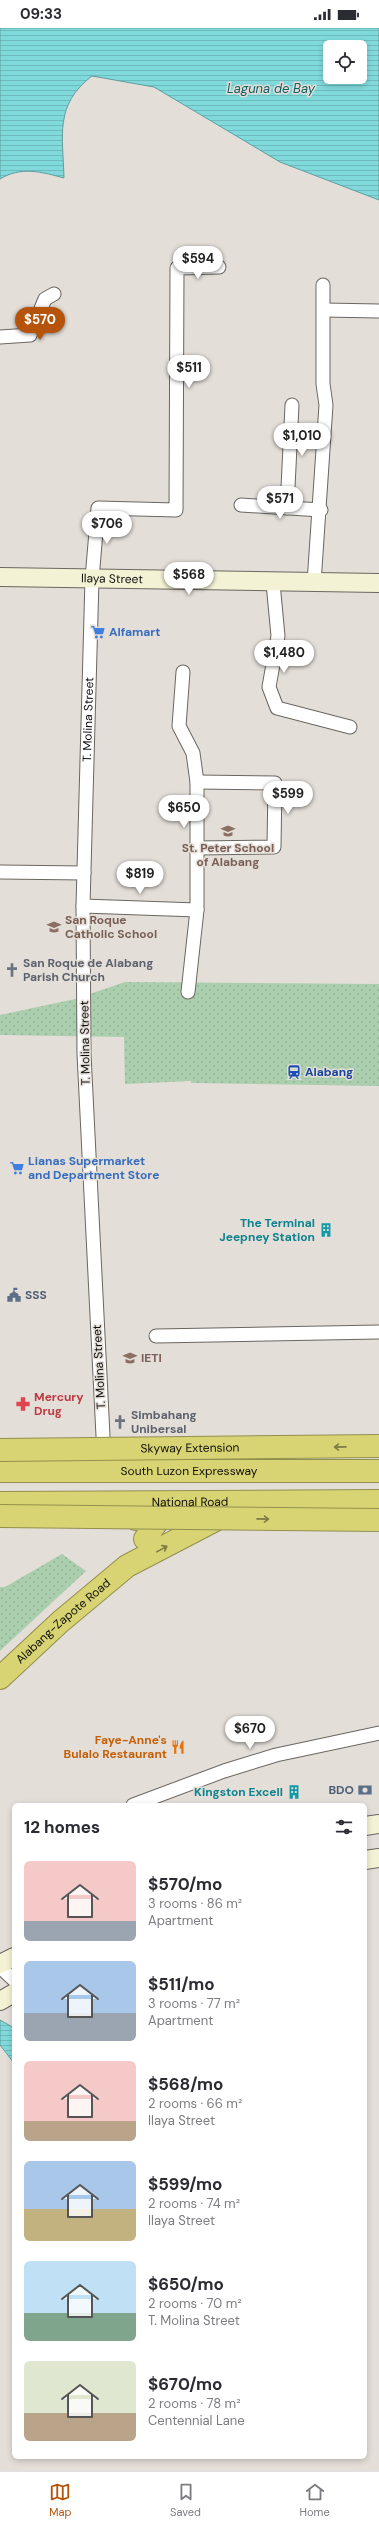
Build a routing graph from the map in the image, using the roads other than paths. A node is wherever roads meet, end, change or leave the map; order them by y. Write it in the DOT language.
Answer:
graph roads {
  1 [pos="219,267"];
  2 [pos="323,285"];
  3 [pos="54,294"];
  4 [pos="324,310"];
  5 [pos="379,311"];
  6 [pos="0,337"];
  7 [pos="292,405"];
  8 [pos="240,505"];
  9 [pos="287,508"];
  10 [pos="321,510"];
  11 [pos="0,577"];
  12 [pos="92,579"];
  13 [pos="272,582"];
  14 [pos="314,583"];
  15 [pos="379,583"];
  16 [pos="183,672"];
  17 [pos="350,727"];
  18 [pos="197,782"];
  19 [pos="196,848"];
  20 [pos="0,872"];
  21 [pos="84,873"];
  22 [pos="83,906"];
  23 [pos="197,910"];
  24 [pos="188,992"];
  25 [pos="379,1332"];
  26 [pos="156,1336"];
  27 [pos="379,1446"];
  28 [pos="0,1450"];
  29 [pos="104,1460"];
  30 [pos="0,1461"];
  31 [pos="379,1461"];
  32 [pos="0,1471"];
  33 [pos="379,1471"];
  34 [pos="0,1496"];
  35 [pos="379,1496"];
  36 [pos="254,1500"];
  37 [pos="197,1501"];
  38 [pos="379,1501"];
  39 [pos="0,1503"];
  40 [pos="0,1517"];
  41 [pos="379,1520"];
  42 [pos="145,1538"];
  43 [pos="127,1566"];
  44 [pos="0,1678"];
  45 [pos="379,1733"];
  46 [pos="138,1803"];
  47 [pos="379,1824"];
  48 [pos="367,1826"];
  49 [pos="379,1858"];
  50 [pos="367,1860"];
  51 [pos="12,1958"];
  52 [pos="0,1966"];
  53 [pos="12,1978"];
  1 -- 12 [label="street, T. Molina Street"];
  2 -- 4 [label="street"];
  3 -- 6 [label="street"];
  4 -- 5 [label="street"];
  4 -- 10 [label="street"];
  7 -- 9 [label="street"];
  8 -- 9 [label="street"];
  9 -- 10 [label="street"];
  10 -- 14 [label="street"];
  11 -- 12 [label="main road, Ilaya Street"];
  12 -- 13 [label="main road, Ilaya Street"];
  12 -- 21 [label="street, T. Molina Street"];
  13 -- 14 [label="main road, Ilaya Street"];
  13 -- 17 [label="street"];
  14 -- 15 [label="main road, Ilaya Street"];
  16 -- 18 [label="street"];
  18 -- 19 [label="street"];
  18 -- 19 [label="street"];
  19 -- 23 [label="street"];
  20 -- 21 [label="street"];
  21 -- 22 [label="street, T. Molina Street"];
  22 -- 23 [label="street"];
  22 -- 29 [label="street, T. Molina Street"];
  23 -- 24 [label="street"];
  25 -- 26 [label="street"];
  27 -- 28 [label="highway, Skyway Extension, one-way, bridge"];
  29 -- 30 [label="highway"];
  29 -- 31 [label="highway"];
  32 -- 33 [label="highway, South Luzon Expressway"];
  34 -- 35 [label="highway, South Luzon Expressway"];
  36 -- 37 [label="highway, National Road"];
  36 -- 38 [label="highway, National Road"];
  43 -- 36 [label="highway, Alabang-Zapote Road, one-way"];
  37 -- 39 [label="highway, National Road"];
  37 -- 42 [label="highway, Alabang-Zapote Road"];
  40 -- 41 [label="highway, one-way, bridge"];
  40 -- 42 [label="highway"];
  42 -- 43 [label="highway, Alabang-Zapote Road"];
  43 -- 44 [label="highway, Alabang-Zapote Road"];
  45 -- 46 [label="street"];
  47 -- 48 [label="main road"];
  49 -- 50 [label="main road"];
  51 -- 52 [label="main road"];
  52 -- 53 [label="street"];
}
